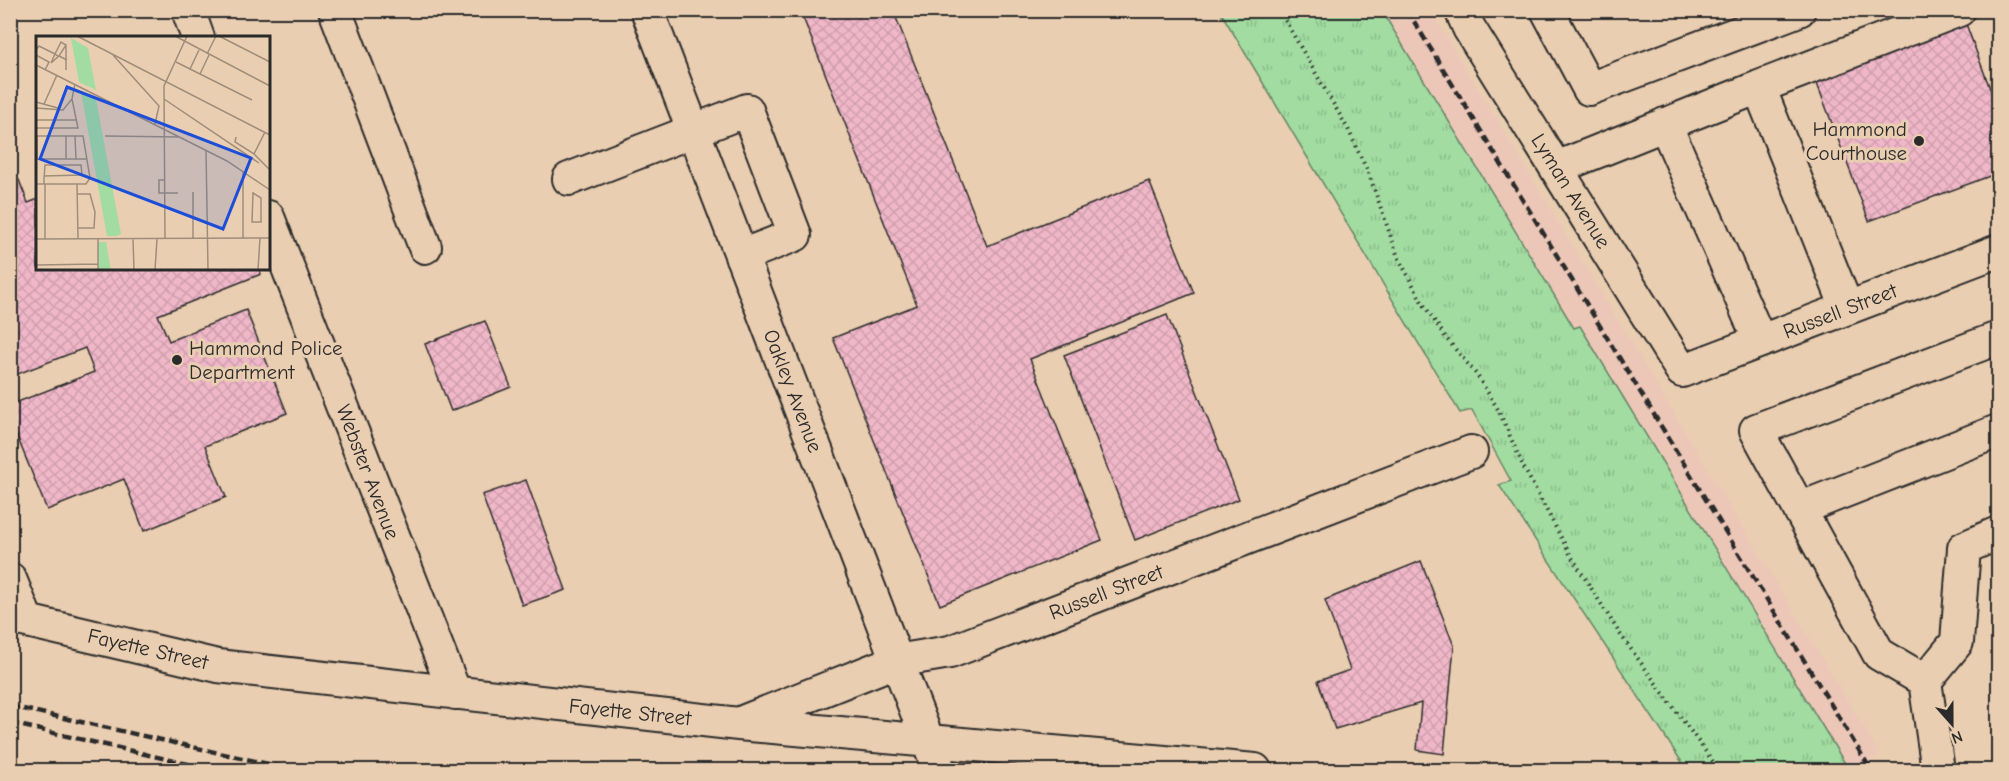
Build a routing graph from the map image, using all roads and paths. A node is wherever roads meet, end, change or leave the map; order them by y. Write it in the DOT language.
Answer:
graph roads {
  1 [pos="188,10"];
  2 [pos="335,10"];
  3 [pos="647,10"];
  4 [pos="1279,10"];
  5 [pos="1461,10"];
  6 [pos="1547,10"];
  7 [pos="1798,10"];
  8 [pos="1959,10"];
  9 [pos="197,36"];
  10 [pos="1759,87"];
  11 [pos="1665,124"];
  12 [pos="693,131"];
  13 [pos="1556,168"];
  14 [pos="568,178"];
  15 [pos="270,222"];
  16 [pos="425,247"];
  17 [pos="1998,251"];
  18 [pos="741,256"];
  19 [pos="1847,308"];
  20 [pos="1998,338"];
  21 [pos="1760,341"];
  22 [pos="1682,371"];
  23 [pos="1998,431"];
  24 [pos="1471,452"];
  25 [pos="1799,509"];
  26 [pos="1998,533"];
  27 [pos="10,579"];
  28 [pos="19,619"];
  29 [pos="896,661"];
  30 [pos="1924,681"];
  31 [pos="455,693"];
  32 [pos="738,724"];
  33 [pos="926,740"];
  34 [pos="1039,760"];
  35 [pos="939,771"];
  36 [pos="1255,771"];
  37 [pos="1719,771"];
  38 [pos="1938,771"];
  1 -- 9 [label="street"];
  2 -- 16 [label="street"];
  3 -- 12 [label="street, Oakley Avenue"];
  4 -- 37 [label="path"];
  5 -- 13 [label="street, Lyman Avenue"];
  6 -- 7 [label="street"];
  8 -- 10 [label="street"];
  10 -- 11 [label="street"];
  10 -- 19 [label="street"];
  11 -- 13 [label="street"];
  11 -- 21 [label="street"];
  12 -- 14 [label="street"];
  12 -- 18 [label="street, Oakley Avenue"];
  12 -- 18 [label="street"];
  13 -- 22 [label="street, Lyman Avenue"];
  15 -- 31 [label="street, Webster Avenue"];
  17 -- 19 [label="street, Russell Street"];
  18 -- 29 [label="street, Oakley Avenue"];
  19 -- 21 [label="street, Russell Street"];
  20 -- 25 [label="street"];
  21 -- 22 [label="street, Russell Street"];
  23 -- 25 [label="street"];
  24 -- 29 [label="street, Russell Street"];
  25 -- 30 [label="street"];
  26 -- 30 [label="street"];
  27 -- 28 [label="street"];
  28 -- 31 [label="street, Fayette Street"];
  29 -- 32 [label="street, Russell Street"];
  29 -- 33 [label="street, Oakley Avenue"];
  30 -- 38 [label="street"];
  31 -- 32 [label="street, Fayette Street"];
  32 -- 33 [label="street, Fayette Street"];
  33 -- 34 [label="street, Fayette Street"];
  33 -- 35 [label="street, Oakley Avenue"];
  34 -- 36 [label="street, Fayette Street"];
}
